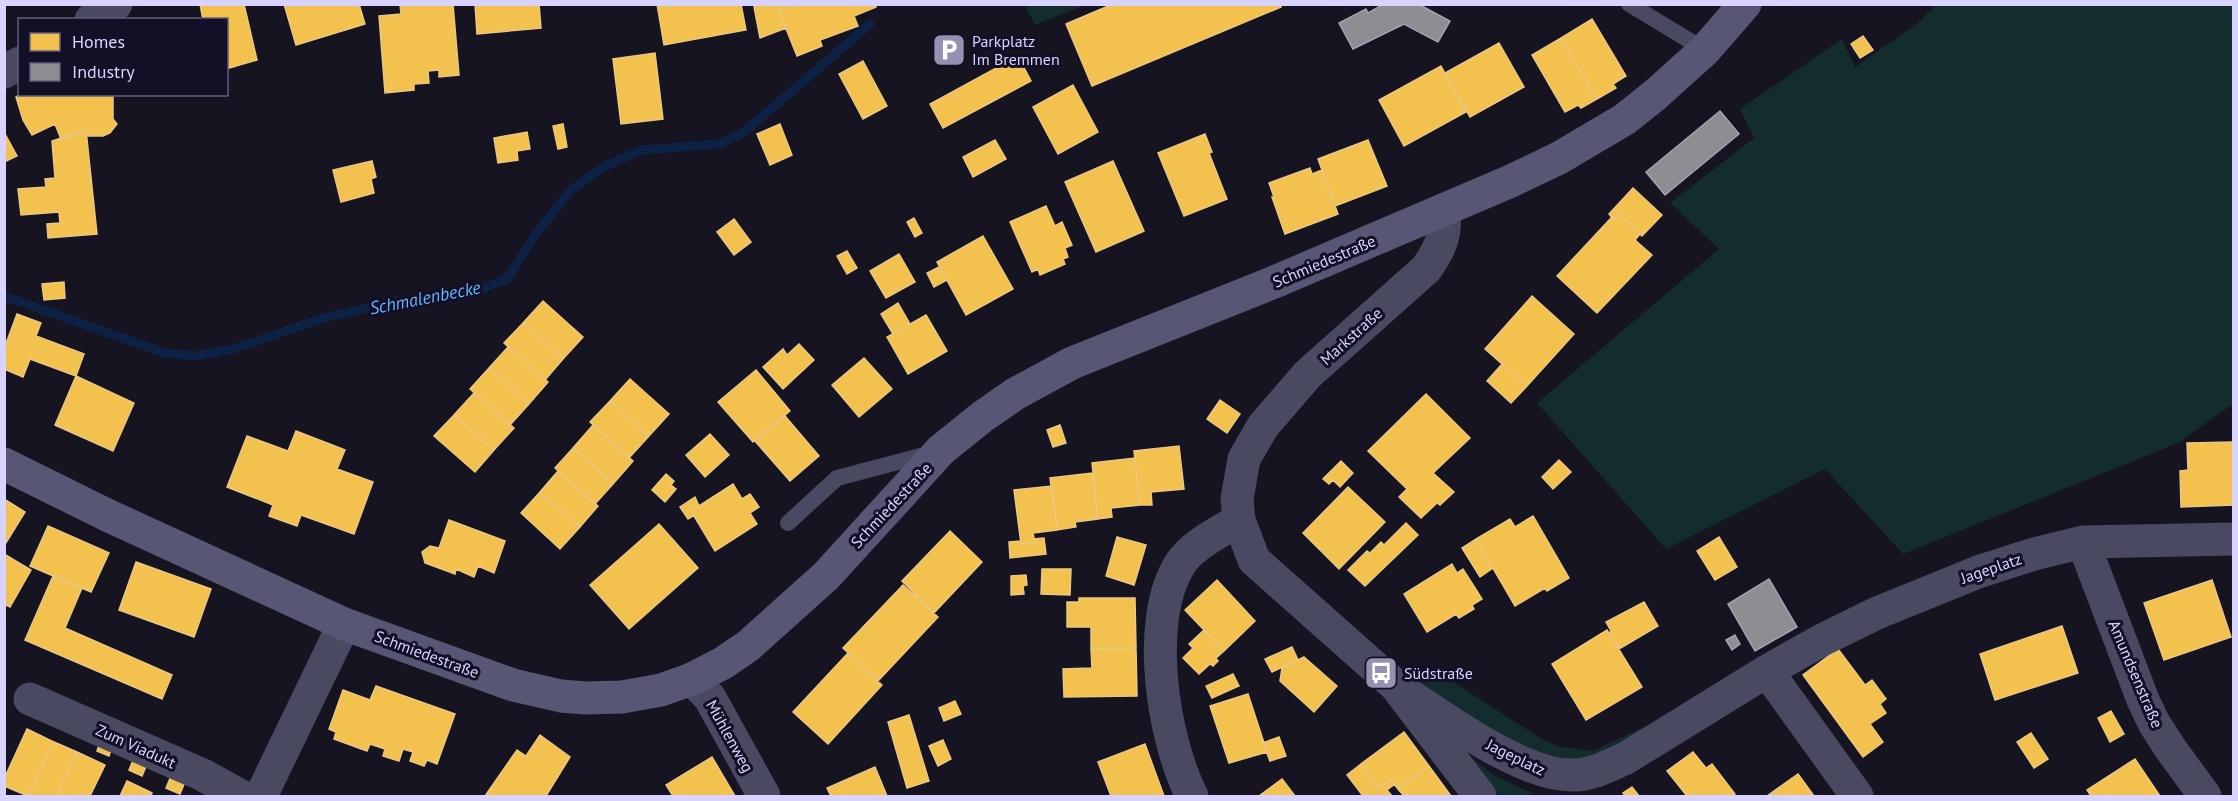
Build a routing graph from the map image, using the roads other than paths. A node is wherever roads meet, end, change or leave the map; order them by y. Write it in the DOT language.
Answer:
graph roads {
  1 [pos="116,4"];
  2 [pos="1629,4"];
  3 [pos="1745,4"];
  4 [pos="94,18"];
  5 [pos="1705,50"];
  6 [pos="18,64"];
  7 [pos="4,72"];
  8 [pos="1443,210"];
  9 [pos="941,450"];
  10 [pos="4,464"];
  11 [pos="1239,520"];
  12 [pos="788,523"];
  13 [pos="2234,539"];
  14 [pos="2083,542"];
  15 [pos="344,624"];
  16 [pos="1767,671"];
  17 [pos="692,679"];
  18 [pos="1396,687"];
  19 [pos="30,699"];
  20 [pos="241,796"];
  21 [pos="261,796"];
  22 [pos="764,796"];
  23 [pos="1192,796"];
  24 [pos="1480,796"];
  25 [pos="1857,796"];
  26 [pos="2205,796"];
  1 -- 4 [label="street"];
  2 -- 5 [label="lane"];
  3 -- 5 [label="main road, Schmiedestraße"];
  5 -- 8 [label="main road, Schmiedestraße"];
  6 -- 7 [label="street"];
  8 -- 9 [label="main road, Schmiedestraße"];
  8 -- 11 [label="street, Markstraße"];
  9 -- 12 [label="lane"];
  9 -- 17 [label="main road, Schmiedestraße"];
  10 -- 15 [label="main road, Schmiedestraße"];
  11 -- 18 [label="street"];
  11 -- 23 [label="street"];
  13 -- 14 [label="street, Jageplatz"];
  14 -- 16 [label="street, Jageplatz"];
  14 -- 26 [label="street, Amundsenstraße"];
  15 -- 17 [label="main road, Schmiedestraße"];
  15 -- 21 [label="street"];
  16 -- 18 [label="street, Jageplatz"];
  16 -- 25 [label="street"];
  17 -- 22 [label="street, Mühlenweg"];
  18 -- 24 [label="street"];
  19 -- 20 [label="street, Zum Viadukt"];
}
